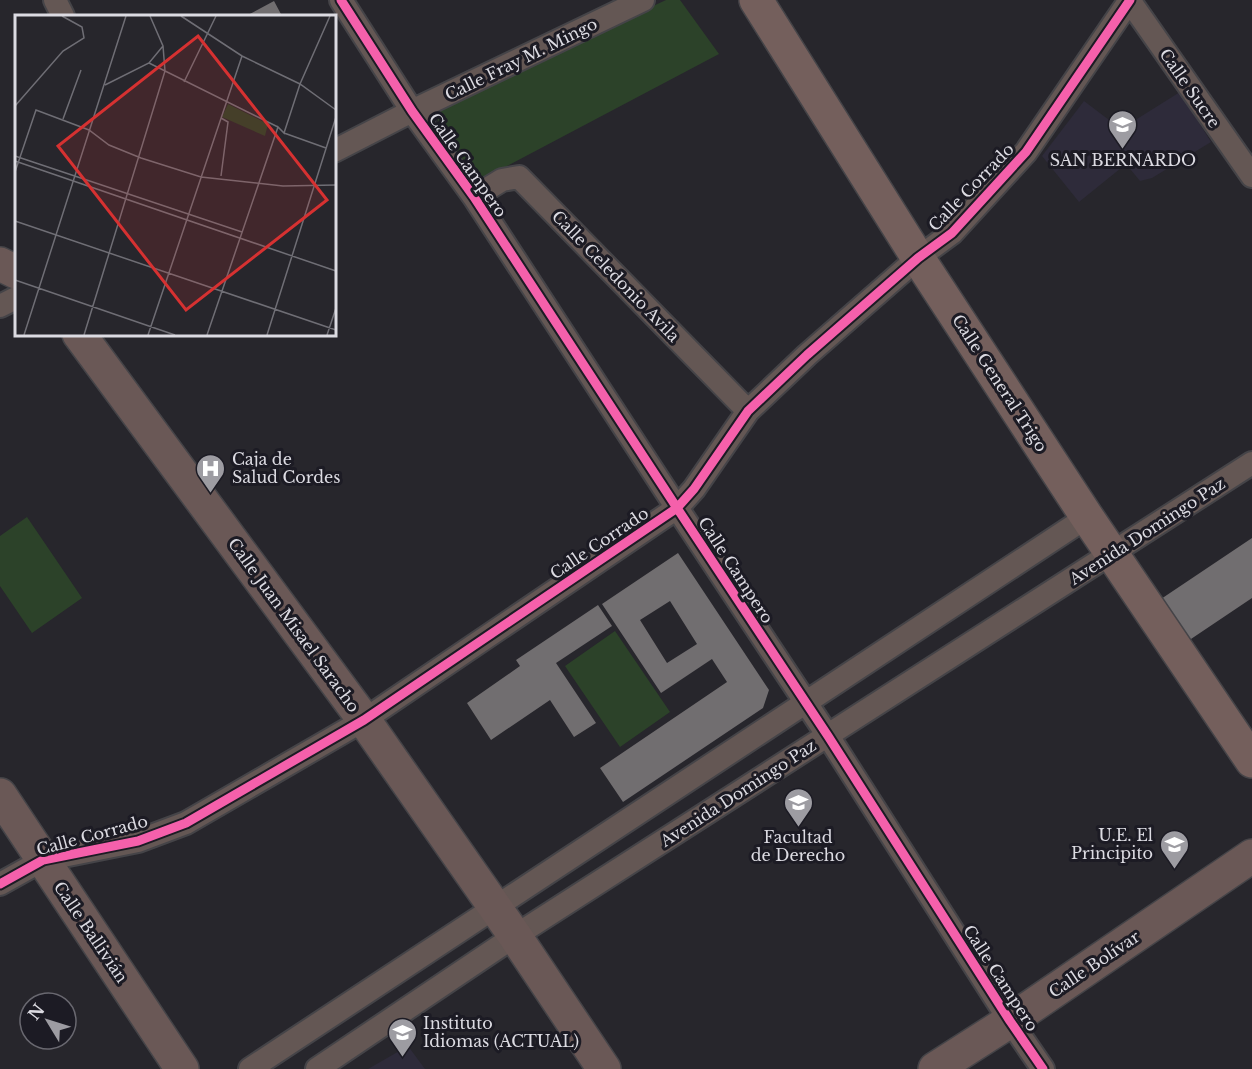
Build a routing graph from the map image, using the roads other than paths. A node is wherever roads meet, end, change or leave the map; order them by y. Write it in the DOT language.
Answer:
graph roads {
  1 [pos="55,0"];
  2 [pos="341,0"];
  3 [pos="643,0"];
  4 [pos="756,0"];
  5 [pos="1129,0"];
  6 [pos="62,15"];
  7 [pos="412,111"];
  8 [pos="336,150"];
  9 [pos="1252,176"];
  10 [pos="474,197"];
  11 [pos="918,258"];
  12 [pos="0,264"];
  13 [pos="15,272"];
  14 [pos="15,298"];
  15 [pos="0,306"];
  16 [pos="80,336"];
  17 [pos="748,411"];
  18 [pos="1252,463"];
  19 [pos="677,508"];
  20 [pos="1087,517"];
  21 [pos="1112,554"];
  22 [pos="806,703"];
  23 [pos="364,720"];
  24 [pos="828,736"];
  25 [pos="1252,761"];
  26 [pos="0,795"];
  27 [pos="1252,856"];
  28 [pos="43,860"];
  29 [pos="0,884"];
  30 [pos="494,908"];
  31 [pos="515,936"];
  32 [pos="1010,1021"];
  33 [pos="182,1069"];
  34 [pos="250,1069"];
  35 [pos="317,1069"];
  36 [pos="604,1069"];
  37 [pos="935,1069"];
  38 [pos="1043,1069"];
  1 -- 6 [label="street"];
  2 -- 7 [label="street, Calle Campero"];
  3 -- 7 [label="street, Calle Fray M. Mingo"];
  4 -- 11 [label="main road, Calle General Trigo"];
  5 -- 9 [label="street, Calle Sucre"];
  5 -- 11 [label="street, Calle Corrado"];
  7 -- 8 [label="street, Calle Fray M. Mingo"];
  7 -- 10 [label="street, Calle Campero"];
  10 -- 17 [label="street, Calle Celedonio Avila"];
  10 -- 19 [label="street, Calle Campero"];
  11 -- 17 [label="street, Calle Corrado"];
  11 -- 20 [label="main road, Calle General Trigo"];
  12 -- 13 [label="street"];
  14 -- 15 [label="street"];
  16 -- 23 [label="street, Calle Juan Misael Saracho"];
  17 -- 19 [label="street, Calle Corrado"];
  18 -- 21 [label="street, Avenida Domingo Paz"];
  19 -- 22 [label="street, Calle Campero"];
  19 -- 23 [label="street, Calle Corrado"];
  20 -- 21 [label="main road, Calle General Trigo"];
  20 -- 22 [label="street"];
  21 -- 24 [label="street, Avenida Domingo Paz"];
  21 -- 25 [label="main road, Calle General Trigo"];
  22 -- 24 [label="street, Calle Campero"];
  22 -- 30 [label="street"];
  23 -- 28 [label="street, Calle Corrado"];
  23 -- 30 [label="street, Calle Juan Misael Saracho"];
  24 -- 31 [label="street, Avenida Domingo Paz"];
  24 -- 32 [label="street, Calle Campero"];
  26 -- 28 [label="street, Calle Ballivián"];
  27 -- 32 [label="street, Calle Bolívar"];
  28 -- 29 [label="street, Calle Corrado"];
  28 -- 33 [label="street, Calle Ballivián"];
  30 -- 31 [label="street, Calle Juan Misael Saracho"];
  30 -- 34 [label="street"];
  31 -- 35 [label="street, Avenida Domingo Paz"];
  31 -- 36 [label="street, Calle Juan Misael Saracho"];
  32 -- 37 [label="street, Calle Bolívar"];
  32 -- 38 [label="street, Calle Campero"];
}
